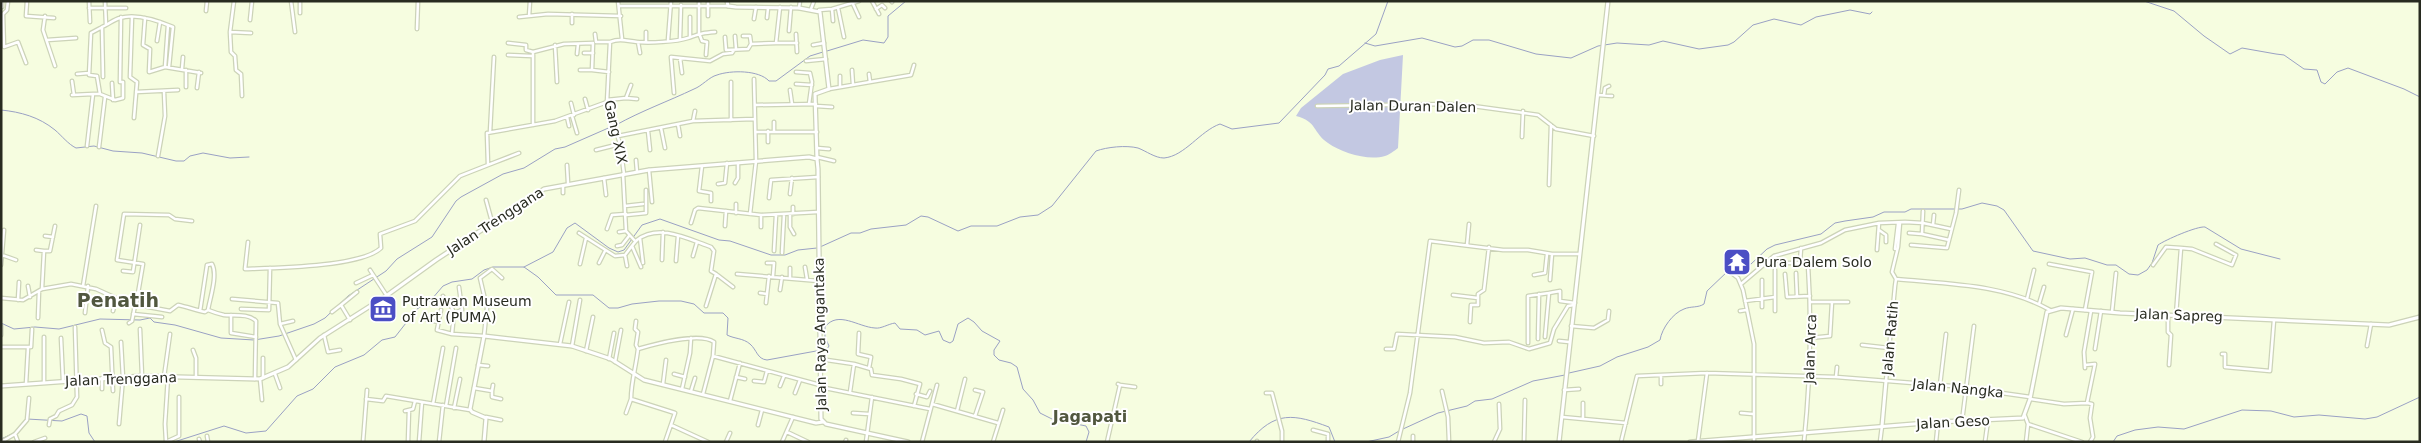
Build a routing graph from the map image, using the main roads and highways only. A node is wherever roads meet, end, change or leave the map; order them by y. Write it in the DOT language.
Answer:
graph roads {
  1 [pos="1608,1"];
  2 [pos="727,3"];
  3 [pos="817,158"];
  4 [pos="2420,317"];
  5 [pos="1886,381"];
  6 [pos="1,386"];
  7 [pos="2024,417"];
  8 [pos="823,422"];
  9 [pos="1882,426"];
  10 [pos="1722,440"];
  11 [pos="1698,441"];
  12 [pos="484,442"];
  13 [pos="908,442"];
  14 [pos="1559,442"];
  15 [pos="1690,442"];
  1 -- 14 [label="main road"];
  2 -- 3 [label="main road, Jalan Raya Angantaka"];
  3 -- 6 [label="main road, Jalan Trenggana"];
  3 -- 8 [label="main road, Jalan Raya Angantaka"];
  4 -- 7 [label="main road, Jalan Sapreg"];
  5 -- 9 [label="main road, Jalan Ratih"];
  7 -- 9 [label="main road, Jalan Geso"];
  8 -- 12 [label="main road"];
  8 -- 13 [label="main road, Jalan Raya Angantaka"];
  9 -- 10 [label="main road, Jalan Geso"];
  10 -- 11 [label="main road, Jalan Geso"];
  11 -- 15 [label="main road, Jalan Geso"];
}
